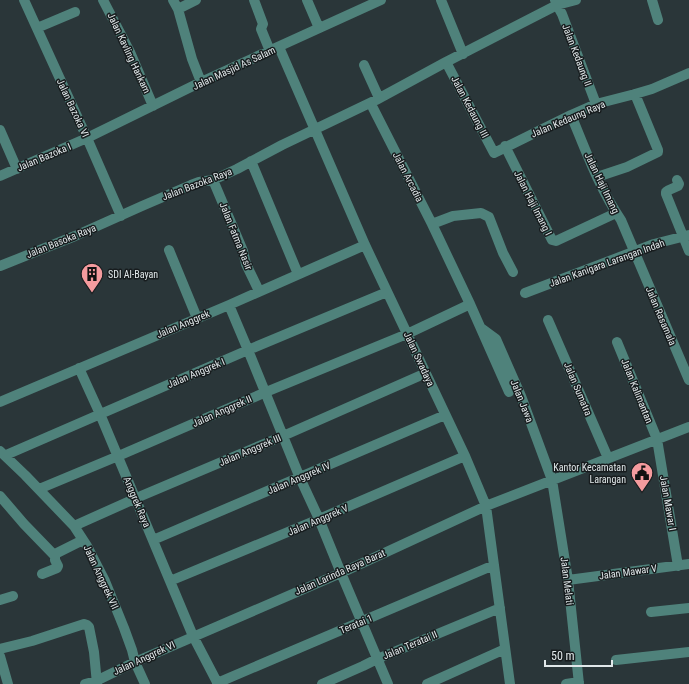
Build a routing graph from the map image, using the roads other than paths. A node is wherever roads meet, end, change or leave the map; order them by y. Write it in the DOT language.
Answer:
graph roads {
  1 [pos="24,0"];
  2 [pos="103,0"];
  3 [pos="196,0"];
  4 [pos="254,0"];
  5 [pos="307,0"];
  6 [pos="381,0"];
  7 [pos="441,0"];
  8 [pos="576,0"];
  9 [pos="652,0"];
  10 [pos="556,3"];
  11 [pos="176,4"];
  12 [pos="74,12"];
  13 [pos="658,20"];
  14 [pos="37,28"];
  15 [pos="319,28"];
  16 [pos="275,49"];
  17 [pos="463,54"];
  18 [pos="446,62"];
  19 [pos="364,65"];
  20 [pos="689,73"];
  21 [pos="201,82"];
  22 [pos="635,94"];
  23 [pos="376,102"];
  24 [pos="596,104"];
  25 [pos="154,106"];
  26 [pos="571,115"];
  27 [pos="0,130"];
  28 [pos="315,131"];
  29 [pos="87,138"];
  30 [pos="505,146"];
  31 [pos="494,152"];
  32 [pos="251,161"];
  33 [pos="17,169"];
  34 [pos="0,176"];
  35 [pos="597,177"];
  36 [pos="213,180"];
  37 [pos="677,180"];
  38 [pos="616,212"];
  39 [pos="121,216"];
  40 [pos="432,224"];
  41 [pos="686,236"];
  42 [pos="365,245"];
  43 [pos="169,250"];
  44 [pos="689,251"];
  45 [pos="634,252"];
  46 [pos="0,266"];
  47 [pos="513,272"];
  48 [pos="298,274"];
  49 [pos="259,291"];
  50 [pos="387,292"];
  51 [pos="525,293"];
  52 [pos="470,304"];
  53 [pos="229,305"];
  54 [pos="197,318"];
  55 [pos="548,320"];
  56 [pos="481,328"];
  57 [pos="407,334"];
  58 [pos="617,342"];
  59 [pos="248,350"];
  60 [pos="79,368"];
  61 [pos="426,373"];
  62 [pos="689,380"];
  63 [pos="266,392"];
  64 [pos="510,392"];
  65 [pos="0,402"];
  66 [pos="100,414"];
  67 [pos="445,415"];
  68 [pos="689,427"];
  69 [pos="283,436"];
  70 [pos="657,439"];
  71 [pos="3,453"];
  72 [pos="117,456"];
  73 [pos="465,456"];
  74 [pos="608,458"];
  75 [pos="300,478"];
  76 [pos="552,480"];
  77 [pos="39,489"];
  78 [pos="0,496"];
  79 [pos="136,499"];
  80 [pos="486,506"];
  81 [pos="320,519"];
  82 [pos="74,526"];
  83 [pos="83,540"];
  84 [pos="153,540"];
  85 [pos="54,556"];
  86 [pos="689,564"];
  87 [pos="494,565"];
  88 [pos="678,566"];
  89 [pos="341,573"];
  90 [pos="42,574"];
  91 [pos="568,580"];
  92 [pos="170,581"];
  93 [pos="13,596"];
  94 [pos="0,600"];
  95 [pos="500,608"];
  96 [pos="689,608"];
  97 [pos="651,612"];
  98 [pos="361,622"];
  99 [pos="193,636"];
  100 [pos="0,649"];
  101 [pos="505,649"];
  102 [pos="689,652"];
  103 [pos="0,656"];
  104 [pos="377,659"];
  105 [pos="616,660"];
  106 [pos="135,662"];
  107 [pos="96,682"];
  108 [pos="217,683"];
  109 [pos="579,683"];
  110 [pos="8,684"];
  111 [pos="85,684"];
  112 [pos="144,684"];
  113 [pos="322,684"];
  114 [pos="388,684"];
  115 [pos="427,684"];
  116 [pos="510,684"];
  117 [pos="566,684"];
  1 -- 14 [label="street, Jalan Bazoka VI"];
  2 -- 25 [label="street, Jalan Kavling Hankam"];
  3 -- 11 [label="street"];
  4 -- 16 [label="street, Jalan Swadaya"];
  5 -- 15 [label="street"];
  6 -- 15 [label="street, Jalan Masjid As Salam"];
  7 -- 17 [label="street"];
  8 -- 10 [label="street"];
  9 -- 13 [label="street"];
  10 -- 17 [label="street"];
  10 -- 24 [label="street, Jalan Kedaung II"];
  11 -- 21 [label="street"];
  12 -- 14 [label="street"];
  14 -- 29 [label="street, Jalan Bazoka VI"];
  15 -- 16 [label="street, Jalan Masjid As Salam"];
  16 -- 21 [label="street, Jalan Masjid As Salam"];
  16 -- 28 [label="street, Jalan Swadaya"];
  17 -- 18 [label="street"];
  18 -- 23 [label="street"];
  18 -- 31 [label="street, Jalan Kedaung III"];
  19 -- 23 [label="street, Jalan Arcadia"];
  20 -- 22 [label="street, Jalan Kedaung Raya"];
  21 -- 25 [label="street, Jalan Masjid As Salam"];
  22 -- 24 [label="street, Jalan Kedaung Raya"];
  22 -- 35 [label="street"];
  23 -- 28 [label="street"];
  23 -- 40 [label="street, Jalan Arcadia"];
  24 -- 26 [label="street, Jalan Kedaung Raya"];
  25 -- 29 [label="street, Jalan Masjid As Salam"];
  26 -- 30 [label="street, Jalan Kedaung Raya"];
  26 -- 35 [label="street, Jalan Haji Imang"];
  27 -- 33 [label="street"];
  28 -- 32 [label="street, Jalan Bazoka Raya"];
  28 -- 42 [label="street, Jalan Swadaya"];
  29 -- 33 [label="street, Jalan Bazoka I"];
  29 -- 39 [label="street, Jalan Bazoka VI"];
  30 -- 31 [label="street, Jalan Kedaung Raya"];
  30 -- 38 [label="street, Jalan Haji Imang I"];
  32 -- 36 [label="street, Jalan Bazoka Raya"];
  32 -- 48 [label="street"];
  33 -- 34 [label="street, Jalan Bazoka I"];
  35 -- 38 [label="street, Jalan Haji Imang"];
  36 -- 39 [label="street, Jalan Bazoka Raya"];
  36 -- 49 [label="street, Jalan Fatma Nasir"];
  37 -- 41 [label="street"];
  38 -- 45 [label="street, Jalan Haji Imang"];
  39 -- 46 [label="street, Jalan Basoka Raya"];
  40 -- 47 [label="street"];
  40 -- 52 [label="street, Jalan Arcadia"];
  41 -- 44 [label="street"];
  41 -- 45 [label="street, Jalan Kanigara Larangan Indah"];
  42 -- 48 [label="street, Jalan Anggrek"];
  42 -- 50 [label="street, Jalan Swadaya"];
  43 -- 54 [label="street"];
  45 -- 51 [label="street, Jalan Kanigara Larangan Indah"];
  45 -- 62 [label="street, Jalan Rasamala"];
  48 -- 49 [label="street, Jalan Anggrek"];
  49 -- 53 [label="street, Jalan Anggrek"];
  50 -- 57 [label="street, Jalan Swadaya"];
  50 -- 59 [label="street, Jalan Anggrek I"];
  52 -- 56 [label="street, Jalan Arcadia"];
  52 -- 57 [label="street"];
  53 -- 54 [label="street, Jalan Anggrek"];
  53 -- 59 [label="street"];
  54 -- 60 [label="street, Jalan Anggrek"];
  55 -- 74 [label="street, Jalan Sumatra"];
  56 -- 64 [label="street, Jalan Arcadia"];
  56 -- 76 [label="street, Jalan Jawa"];
  57 -- 61 [label="street, Jalan Swadaya"];
  57 -- 63 [label="street, Jalan Anggrek II"];
  58 -- 70 [label="street, Jalan Kalimantan"];
  59 -- 63 [label="street"];
  59 -- 66 [label="street, Jalan Anggrek I"];
  60 -- 65 [label="street, Jalan Anggrek"];
  60 -- 66 [label="street, Anggrek Raya"];
  61 -- 67 [label="street, Jalan Swadaya"];
  61 -- 69 [label="street, Jalan Anggrek III"];
  63 -- 69 [label="street"];
  63 -- 72 [label="street, Jalan Anggrek II"];
  66 -- 71 [label="street, Jalan Anggrek I"];
  66 -- 72 [label="street, Anggrek Raya"];
  67 -- 73 [label="street, Jalan Swadaya"];
  67 -- 75 [label="street, Jalan Anggrek IV"];
  68 -- 70 [label="street, Jalan Larinda Raya Barat"];
  69 -- 75 [label="street"];
  69 -- 79 [label="street, Jalan Anggrek III"];
  70 -- 74 [label="street, Jalan Larinda Raya Barat"];
  70 -- 88 [label="street, Jalan Mawar I"];
  71 -- 77 [label="street, Jalan Anggrek VII"];
  72 -- 77 [label="street, Jalan Anggrek II"];
  72 -- 79 [label="street, Anggrek Raya"];
  73 -- 80 [label="street, Jalan Swadaya"];
  73 -- 81 [label="street, Jalan Anggrek V"];
  74 -- 76 [label="street, Jalan Larinda Raya Barat"];
  75 -- 81 [label="street"];
  75 -- 84 [label="street, Jalan Anggrek IV"];
  76 -- 80 [label="street, Jalan Larinda Raya Barat"];
  76 -- 91 [label="street, Jalan Melati"];
  77 -- 82 [label="street, Jalan Anggrek VII"];
  78 -- 85 [label="street"];
  79 -- 82 [label="street, Jalan Anggrek III"];
  79 -- 84 [label="street, Anggrek Raya"];
  80 -- 87 [label="street, Jalan Swadaya"];
  80 -- 89 [label="street, Jalan Larinda Raya Barat"];
  81 -- 89 [label="street"];
  81 -- 92 [label="street, Jalan Anggrek V"];
  82 -- 83 [label="street, Jalan Anggrek VII"];
  83 -- 85 [label="street"];
  83 -- 106 [label="street, Jalan Anggrek VII"];
  84 -- 92 [label="street, Anggrek Raya"];
  85 -- 90 [label="street"];
  86 -- 88 [label="street, Jalan Mawar V"];
  87 -- 95 [label="street, Jalan Swadaya"];
  87 -- 98 [label="street, Teratai 1"];
  88 -- 91 [label="street, Jalan Mawar V"];
  89 -- 98 [label="street"];
  89 -- 99 [label="street, Jalan Larinda Raya Barat"];
  91 -- 109 [label="street, Jalan Melati"];
  92 -- 99 [label="street, Anggrek Raya"];
  93 -- 94 [label="street"];
  95 -- 101 [label="street, Jalan Swadaya"];
  95 -- 104 [label="street, Jalan Teratai II"];
  96 -- 97 [label="street"];
  98 -- 104 [label="street"];
  98 -- 108 [label="street, Teratai 1"];
  99 -- 106 [label="street, Jalan Anggrek VI"];
  99 -- 108 [label="street, Anggrek Raya"];
  100 -- 107 [label="street"];
  101 -- 115 [label="street"];
  101 -- 116 [label="street, Jalan Swadaya"];
  102 -- 105 [label="street"];
  103 -- 110 [label="street"];
  104 -- 113 [label="street, Jalan Teratai II"];
  104 -- 114 [label="street"];
  106 -- 107 [label="street, Jalan Anggrek VI"];
  106 -- 112 [label="street, Jalan Anggrek VII"];
  107 -- 111 [label="street, Jalan Anggrek VI"];
  109 -- 117 [label="street, Jalan Melati"];
}
